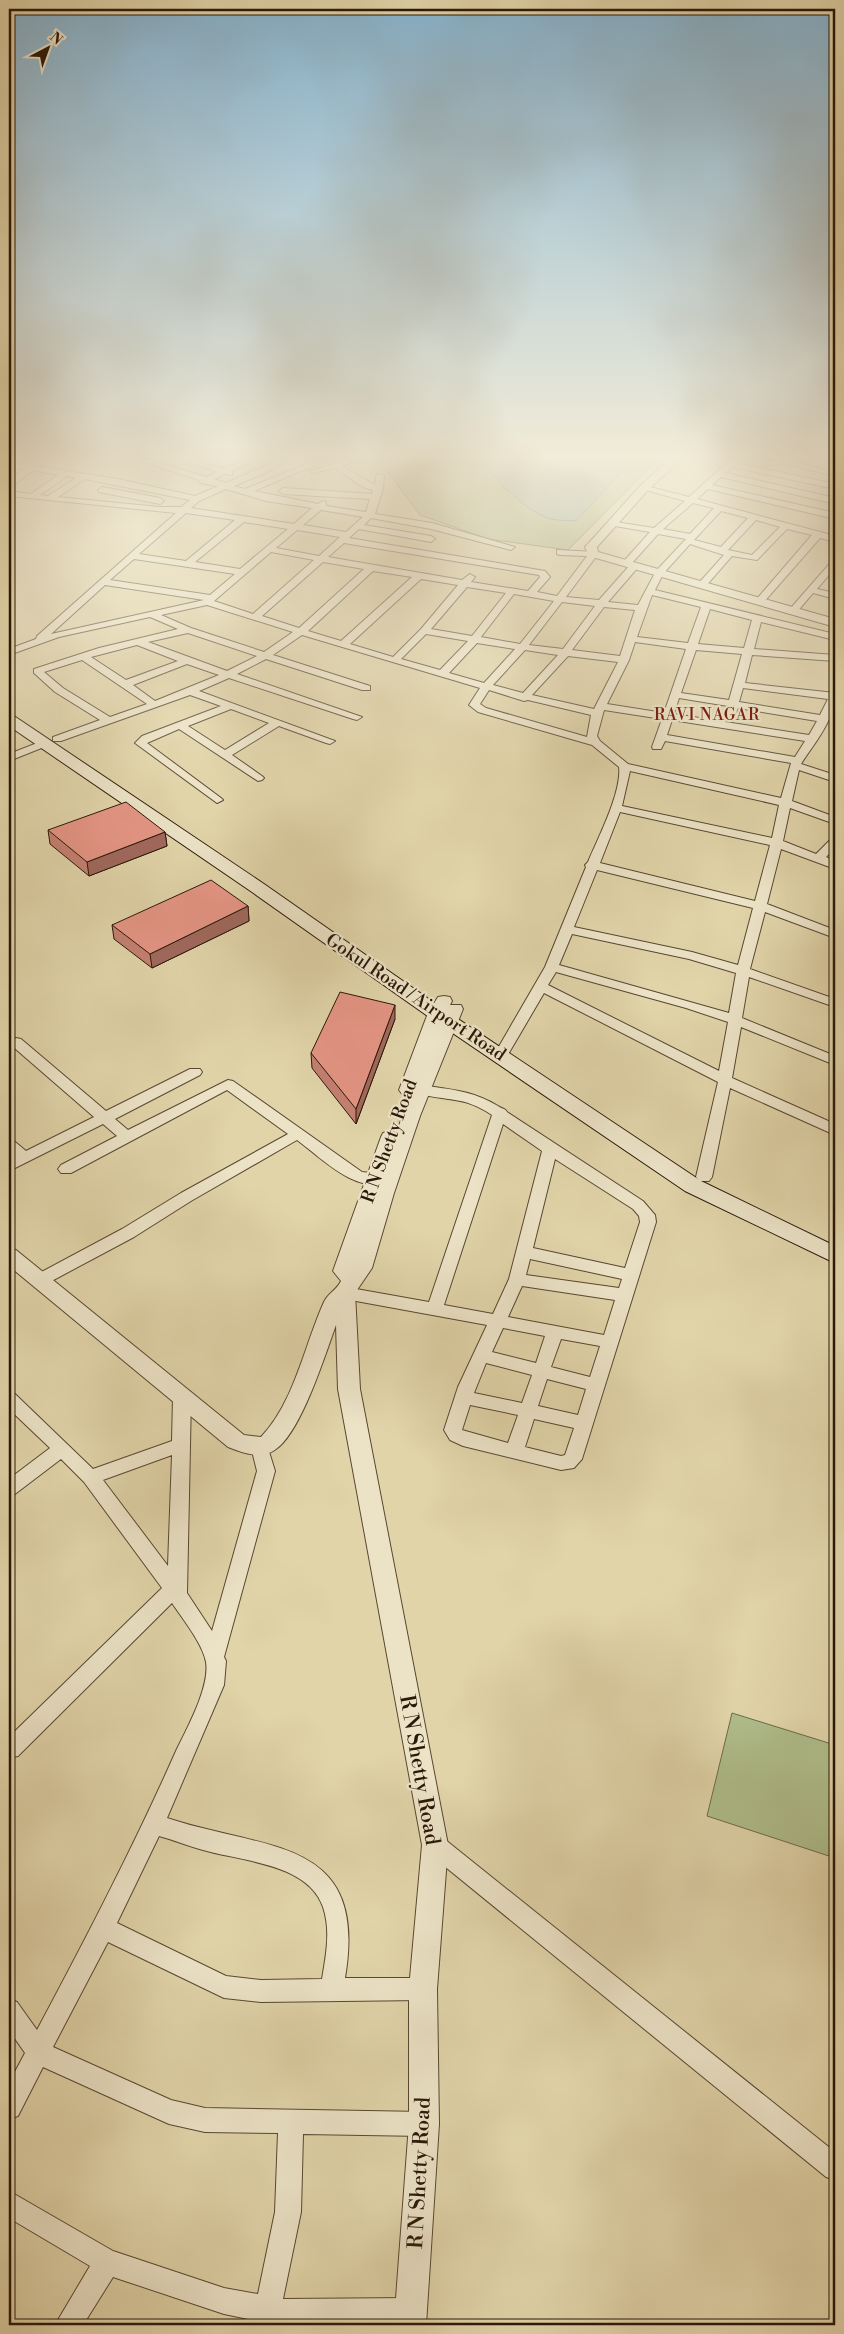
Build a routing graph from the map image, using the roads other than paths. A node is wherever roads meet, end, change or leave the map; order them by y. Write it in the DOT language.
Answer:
graph roads {
  1 [pos="117,569"];
  2 [pos="221,569"];
  3 [pos="246,569"];
  4 [pos="309,569"];
  5 [pos="370,569"];
  6 [pos="377,569"];
  7 [pos="479,569"];
  8 [pos="516,569"];
  9 [pos="582,569"];
  10 [pos="627,569"];
  11 [pos="647,569"];
  12 [pos="664,569"];
  13 [pos="714,569"];
  14 [pos="788,569"];
  15 [pos="830,569"];
  16 [pos="242,572"];
  17 [pos="660,573"];
  18 [pos="419,576"];
  19 [pos="102,582"];
  20 [pos="465,582"];
  21 [pos="702,585"];
  22 [pos="513,590"];
  23 [pos="811,590"];
  24 [pos="651,592"];
  25 [pos="531,593"];
  26 [pos="835,596"];
  27 [pos="560,599"];
  28 [pos="210,600"];
  29 [pos="760,601"];
  30 [pos="601,604"];
  31 [pos="706,607"];
  32 [pos="641,608"];
  33 [pos="793,611"];
  34 [pos="150,614"];
  35 [pos="256,617"];
  36 [pos="756,619"];
  37 [pos="835,623"];
  38 [pos="188,630"];
  39 [pos="424,631"];
  40 [pos="299,632"];
  41 [pos="835,637"];
  42 [pos="631,639"];
  43 [pos="474,640"];
  44 [pos="37,641"];
  45 [pos="138,642"];
  46 [pos="795,642"];
  47 [pos="343,645"];
  48 [pos="522,647"];
  49 [pos="693,647"];
  50 [pos="9,652"];
  51 [pos="566,652"];
  52 [pos="748,652"];
  53 [pos="264,655"];
  54 [pos="82,656"];
  55 [pos="835,658"];
  56 [pos="395,660"];
  57 [pos="624,660"];
  58 [pos="186,661"];
  59 [pos="228,674"];
  60 [pos="442,674"];
  61 [pos="125,684"];
  62 [pos="740,685"];
  63 [pos="485,687"];
  64 [pos="366,688"];
  65 [pos="189,691"];
  66 [pos="677,695"];
  67 [pos="835,697"];
  68 [pos="524,698"];
  69 [pos="153,704"];
  70 [pos="230,706"];
  71 [pos="734,706"];
  72 [pos="9,708"];
  73 [pos="599,709"];
  74 [pos="357,717"];
  75 [pos="669,717"];
  76 [pos="9,719"];
  77 [pos="109,721"];
  78 [pos="822,722"];
  79 [pos="277,723"];
  80 [pos="180,725"];
  81 [pos="727,726"];
  82 [pos="835,729"];
  83 [pos="812,739"];
  84 [pos="330,740"];
  85 [pos="51,741"];
  86 [pos="596,743"];
  87 [pos="224,755"];
  88 [pos="9,758"];
  89 [pos="796,763"];
  90 [pos="624,766"];
  91 [pos="258,778"];
  92 [pos="835,780"];
  93 [pos="217,800"];
  94 [pos="786,803"];
  95 [pos="616,808"];
  96 [pos="833,818"];
  97 [pos="835,842"];
  98 [pos="777,843"];
  99 [pos="818,858"];
  100 [pos="835,864"];
  101 [pos="591,865"];
  102 [pos="760,906"];
  103 [pos="566,929"];
  104 [pos="835,934"];
  105 [pos="552,967"];
  106 [pos="743,971"];
  107 [pos="540,986"];
  108 [pos="835,1003"];
  109 [pos="446,1011"];
  110 [pos="736,1020"];
  111 [pos="16,1042"];
  112 [pos="504,1050"];
  113 [pos="835,1061"];
  114 [pos="195,1072"];
  115 [pos="726,1080"];
  116 [pos="420,1083"];
  117 [pos="500,1112"];
  118 [pos="104,1118"];
  119 [pos="835,1130"];
  120 [pos="127,1137"];
  121 [pos="291,1138"];
  122 [pos="9,1144"];
  123 [pos="550,1149"];
  124 [pos="24,1158"];
  125 [pos="9,1166"];
  126 [pos="66,1169"];
  127 [pos="704,1177"];
  128 [pos="380,1185"];
  129 [pos="835,1240"];
  130 [pos="525,1252"];
  131 [pos="835,1255"];
  132 [pos="10,1256"];
  133 [pos="630,1275"];
  134 [pos="517,1278"];
  135 [pos="40,1280"];
  136 [pos="348,1286"];
  137 [pos="624,1295"];
  138 [pos="435,1309"];
  139 [pos="498,1320"];
  140 [pos="555,1331"];
  141 [pos="611,1342"];
  142 [pos="483,1356"];
  143 [pos="542,1372"];
  144 [pos="595,1386"];
  145 [pos="182,1397"];
  146 [pos="463,1397"];
  147 [pos="9,1399"];
  148 [pos="528,1411"];
  149 [pos="584,1423"];
  150 [pos="180,1445"];
  151 [pos="260,1447"];
  152 [pos="62,1449"];
  153 [pos="514,1452"];
  154 [pos="90,1477"];
  155 [pos="9,1489"];
  156 [pos="175,1592"];
  157 [pos="214,1656"];
  158 [pos="9,1750"];
  159 [pos="155,1824"];
  160 [pos="435,1845"];
  161 [pos="104,1928"];
  162 [pos="332,1989"];
  163 [pos="423,1989"];
  164 [pos="9,2010"];
  165 [pos="38,2052"];
  166 [pos="9,2107"];
  167 [pos="291,2122"];
  168 [pos="424,2124"];
  169 [pos="835,2168"];
  170 [pos="9,2204"];
  171 [pos="107,2262"];
  172 [pos="267,2318"];
  173 [pos="411,2318"];
  174 [pos="68,2325"];
  1 -- 19 [label="street"];
  2 -- 16 [label="street"];
  3 -- 16 [label="street"];
  4 -- 35 [label="street"];
  5 -- 40 [label="street"];
  6 -- 18 [label="street"];
  7 -- 20 [label="street"];
  8 -- 25 [label="street"];
  9 -- 27 [label="street"];
  10 -- 30 [label="street"];
  11 -- 17 [label="street"];
  12 -- 17 [label="street"];
  13 -- 21 [label="street"];
  14 -- 29 [label="street"];
  15 -- 23 [label="street"];
  16 -- 28 [label="street"];
  17 -- 21 [label="street"];
  17 -- 24 [label="street"];
  18 -- 20 [label="street"];
  18 -- 47 [label="street"];
  19 -- 28 [label="street"];
  19 -- 44 [label="street"];
  20 -- 22 [label="street"];
  20 -- 39 [label="street"];
  21 -- 29 [label="street"];
  22 -- 25 [label="street"];
  22 -- 43 [label="street"];
  23 -- 26 [label="street"];
  23 -- 33 [label="street"];
  24 -- 31 [label="street"];
  24 -- 32 [label="street"];
  25 -- 27 [label="street"];
  27 -- 30 [label="street"];
  27 -- 48 [label="street"];
  28 -- 34 [label="street"];
  28 -- 35 [label="street"];
  29 -- 33 [label="street"];
  30 -- 32 [label="street"];
  30 -- 51 [label="street"];
  31 -- 36 [label="street"];
  31 -- 49 [label="street"];
  32 -- 42 [label="street"];
  33 -- 37 [label="street"];
  34 -- 38 [label="street"];
  34 -- 44 [label="street"];
  35 -- 40 [label="street"];
  36 -- 46 [label="street"];
  36 -- 52 [label="street"];
  38 -- 45 [label="street"];
  38 -- 53 [label="street"];
  39 -- 43 [label="street"];
  39 -- 56 [label="street"];
  40 -- 47 [label="street"];
  40 -- 53 [label="street"];
  41 -- 46 [label="street"];
  42 -- 49 [label="street"];
  42 -- 57 [label="street"];
  43 -- 48 [label="street"];
  43 -- 60 [label="street"];
  44 -- 50 [label="street"];
  45 -- 54 [label="street"];
  45 -- 58 [label="street"];
  46 -- 52 [label="street"];
  46 -- 55 [label="street"];
  47 -- 56 [label="street"];
  48 -- 51 [label="street"];
  48 -- 63 [label="street"];
  49 -- 52 [label="street"];
  49 -- 66 [label="street"];
  51 -- 57 [label="street"];
  51 -- 68 [label="street"];
  52 -- 62 [label="street"];
  53 -- 59 [label="street"];
  53 -- 64 [label="street"];
  54 -- 61 [label="street"];
  54 -- 77 [label="street"];
  56 -- 60 [label="street"];
  57 -- 73 [label="street"];
  58 -- 59 [label="street"];
  58 -- 61 [label="street"];
  59 -- 65 [label="street"];
  59 -- 74 [label="street"];
  60 -- 63 [label="street"];
  61 -- 69 [label="street"];
  62 -- 67 [label="street"];
  62 -- 71 [label="street"];
  63 -- 68 [label="street"];
  63 -- 86 [label="street"];
  65 -- 69 [label="street"];
  65 -- 70 [label="street"];
  66 -- 71 [label="street"];
  66 -- 75 [label="street"];
  67 -- 78 [label="street"];
  68 -- 73 [label="street"];
  69 -- 77 [label="street"];
  70 -- 79 [label="street"];
  70 -- 80 [label="street"];
  71 -- 78 [label="street"];
  71 -- 81 [label="street"];
  72 -- 85 [label="main road, Gokul Road / Airport Road"];
  73 -- 75 [label="street"];
  73 -- 86 [label="street"];
  75 -- 81 [label="street"];
  75 -- 89 [label="street"];
  76 -- 85 [label="main road, Gokul Road / Airport Road"];
  77 -- 85 [label="street"];
  78 -- 82 [label="street"];
  78 -- 83 [label="street"];
  79 -- 84 [label="street"];
  79 -- 87 [label="street"];
  80 -- 87 [label="street"];
  80 -- 93 [label="street"];
  81 -- 83 [label="street"];
  83 -- 89 [label="street"];
  85 -- 88 [label="street"];
  85 -- 109 [label="main road, Gokul Road / Airport Road"];
  86 -- 90 [label="street"];
  87 -- 91 [label="street"];
  89 -- 92 [label="street"];
  89 -- 94 [label="street"];
  90 -- 94 [label="street"];
  90 -- 95 [label="street"];
  94 -- 96 [label="street"];
  94 -- 98 [label="street"];
  95 -- 98 [label="street"];
  95 -- 101 [label="street"];
  97 -- 99 [label="street"];
  98 -- 99 [label="street"];
  98 -- 102 [label="street"];
  99 -- 100 [label="street"];
  101 -- 102 [label="street"];
  101 -- 103 [label="street"];
  102 -- 104 [label="street"];
  102 -- 106 [label="street"];
  103 -- 105 [label="street"];
  103 -- 106 [label="street"];
  105 -- 107 [label="street"];
  105 -- 110 [label="street"];
  106 -- 108 [label="street"];
  106 -- 110 [label="street"];
  107 -- 112 [label="street"];
  107 -- 115 [label="street"];
  109 -- 112 [label="main road, Gokul Road / Airport Road"];
  109 -- 116 [label="street, R N Shetty Road"];
  110 -- 113 [label="street"];
  110 -- 115 [label="street"];
  111 -- 118 [label="street"];
  112 -- 127 [label="main road, Gokul Road / Airport Road"];
  112 -- 131 [label="main road, Gokul Road / Airport Road"];
  114 -- 118 [label="street"];
  115 -- 119 [label="street"];
  115 -- 127 [label="street"];
  116 -- 117 [label="street"];
  116 -- 128 [label="street, R N Shetty Road"];
  117 -- 123 [label="street"];
  117 -- 138 [label="street"];
  118 -- 120 [label="street"];
  118 -- 124 [label="street"];
  120 -- 126 [label="street"];
  120 -- 128 [label="street"];
  121 -- 135 [label="street"];
  122 -- 124 [label="street"];
  123 -- 130 [label="street"];
  123 -- 133 [label="street"];
  124 -- 125 [label="street"];
  127 -- 129 [label="main road, Gokul Road / Airport Road"];
  128 -- 136 [label="street, R N Shetty Road"];
  130 -- 133 [label="street"];
  130 -- 134 [label="street"];
  132 -- 135 [label="street"];
  133 -- 137 [label="street"];
  134 -- 137 [label="street"];
  134 -- 139 [label="street"];
  135 -- 145 [label="street"];
  136 -- 138 [label="street"];
  136 -- 151 [label="street"];
  136 -- 160 [label="street, R N Shetty Road"];
  137 -- 141 [label="street"];
  138 -- 139 [label="street"];
  139 -- 140 [label="street"];
  139 -- 142 [label="street"];
  140 -- 141 [label="street"];
  140 -- 143 [label="street"];
  141 -- 144 [label="street"];
  142 -- 143 [label="street"];
  142 -- 146 [label="street"];
  143 -- 144 [label="street"];
  143 -- 148 [label="street"];
  144 -- 149 [label="street"];
  145 -- 150 [label="street"];
  145 -- 151 [label="street"];
  146 -- 148 [label="street"];
  146 -- 153 [label="street"];
  147 -- 152 [label="street"];
  148 -- 149 [label="street"];
  148 -- 153 [label="street"];
  149 -- 153 [label="street"];
  150 -- 154 [label="street"];
  150 -- 156 [label="street"];
  151 -- 157 [label="street"];
  152 -- 154 [label="street"];
  152 -- 155 [label="street"];
  154 -- 156 [label="street"];
  156 -- 157 [label="street"];
  156 -- 158 [label="street"];
  157 -- 159 [label="street"];
  159 -- 161 [label="street"];
  159 -- 162 [label="street"];
  160 -- 163 [label="street, R N Shetty Road"];
  160 -- 169 [label="street"];
  161 -- 162 [label="street"];
  161 -- 165 [label="street"];
  162 -- 163 [label="street"];
  163 -- 168 [label="street, R N Shetty Road"];
  164 -- 165 [label="street"];
  165 -- 166 [label="street"];
  165 -- 167 [label="street"];
  167 -- 168 [label="street"];
  167 -- 172 [label="street"];
  168 -- 173 [label="street, R N Shetty Road"];
  170 -- 171 [label="street"];
  171 -- 172 [label="street"];
  171 -- 174 [label="street"];
  172 -- 173 [label="street"];
}
